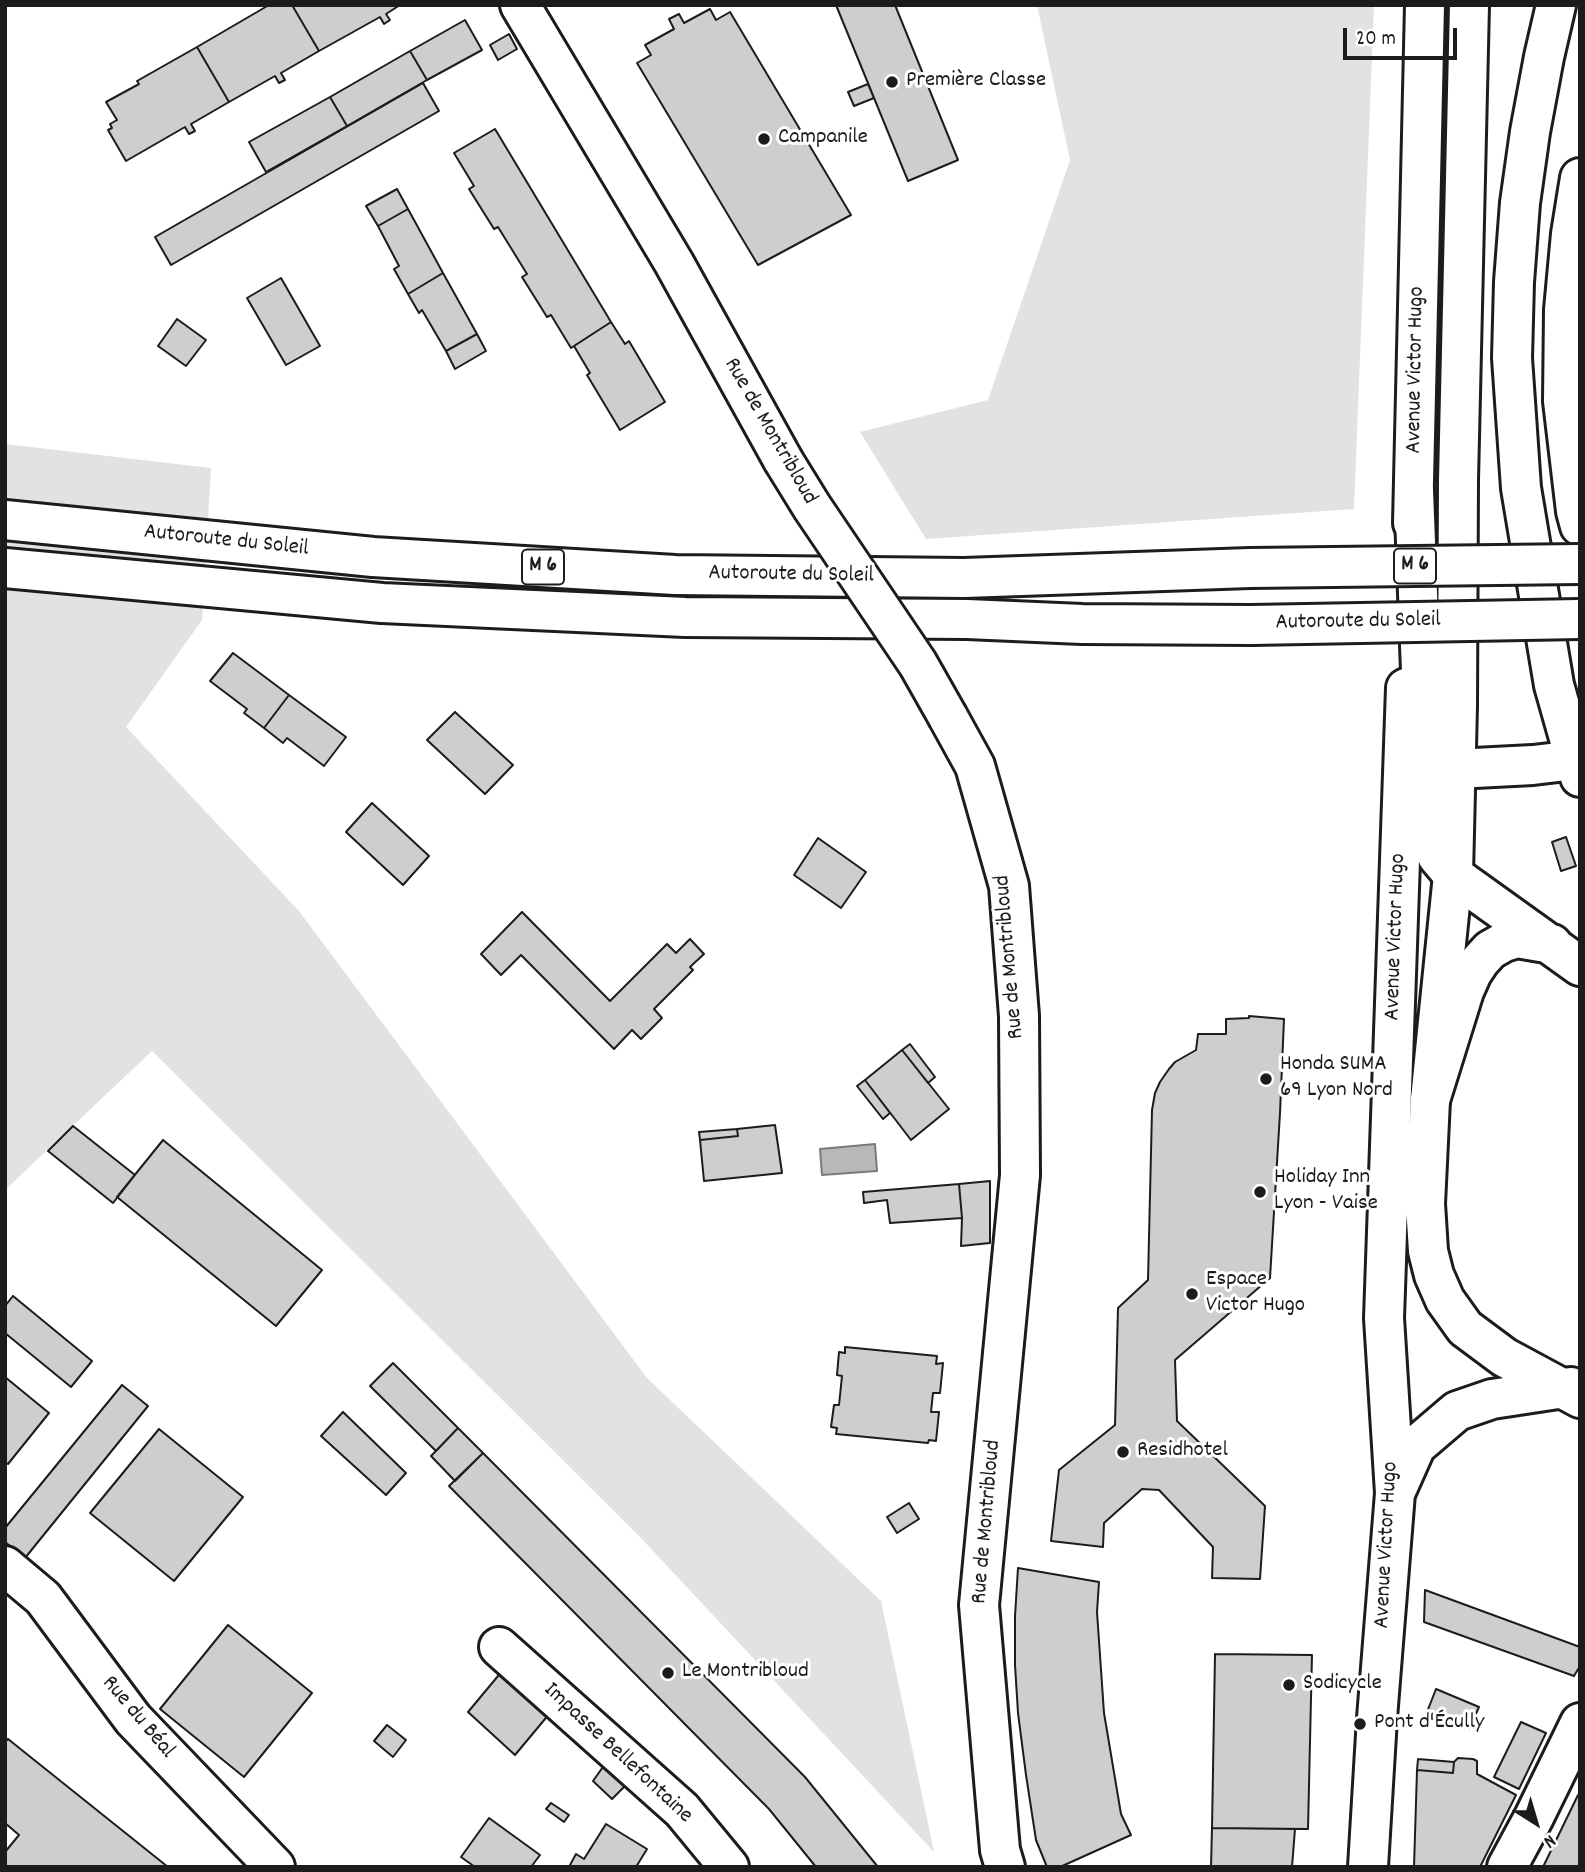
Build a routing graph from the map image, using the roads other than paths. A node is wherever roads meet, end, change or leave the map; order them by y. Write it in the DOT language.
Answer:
graph roads {
  1 [pos="520,5"];
  2 [pos="1425,5"];
  3 [pos="1469,5"];
  4 [pos="1556,5"];
  5 [pos="1580,178"];
  6 [pos="1414,491"];
  7 [pos="5,520"];
  8 [pos="1580,526"];
  9 [pos="1580,564"];
  10 [pos="5,568"];
  11 [pos="1580,619"];
  12 [pos="1577,768"];
  13 [pos="1455,769"];
  14 [pos="1453,875"];
  15 [pos="1566,955"];
  16 [pos="1430,1100"];
  17 [pos="1575,1391"];
  18 [pos="1395,1493"];
  19 [pos="5,1566"];
  20 [pos="499,1647"];
  21 [pos="1580,1723"];
  22 [pos="1373,1783"];
  23 [pos="275,1867"];
  24 [pos="729,1867"];
  25 [pos="1005,1867"];
  26 [pos="1367,1867"];
  27 [pos="1379,1867"];
  28 [pos="1507,1867"];
  1 -- 25 [label="main road, Rue de Montribloud, bridge"];
  2 -- 6 [label="main road, Avenue Victor Hugo"];
  3 -- 13 [label="main road, Avenue Victor Hugo"];
  4 -- 12 [label="main road"];
  5 -- 8 [label="main road"];
  6 -- 14 [label="main road"];
  6 -- 18 [label="main road, Avenue Victor Hugo"];
  7 -- 9 [label="main road, Autoroute du Soleil / M 6, bridge"];
  10 -- 11 [label="main road, Autoroute du Soleil / M 6, bridge"];
  12 -- 13 [label="main road"];
  13 -- 14 [label="main road, Avenue Victor Hugo"];
  14 -- 15 [label="main road"];
  14 -- 16 [label="main road, Avenue Victor Hugo"];
  15 -- 16 [label="main road"];
  16 -- 17 [label="main road, Avenue Victor Hugo"];
  17 -- 18 [label="main road"];
  18 -- 22 [label="main road, Avenue Victor Hugo"];
  19 -- 23 [label="main road, Rue du Béal"];
  20 -- 24 [label="main road, Impasse Bellefontaine"];
  21 -- 28 [label="main road"];
  22 -- 26 [label="main road, Avenue Victor Hugo"];
  22 -- 27 [label="main road"];
}
